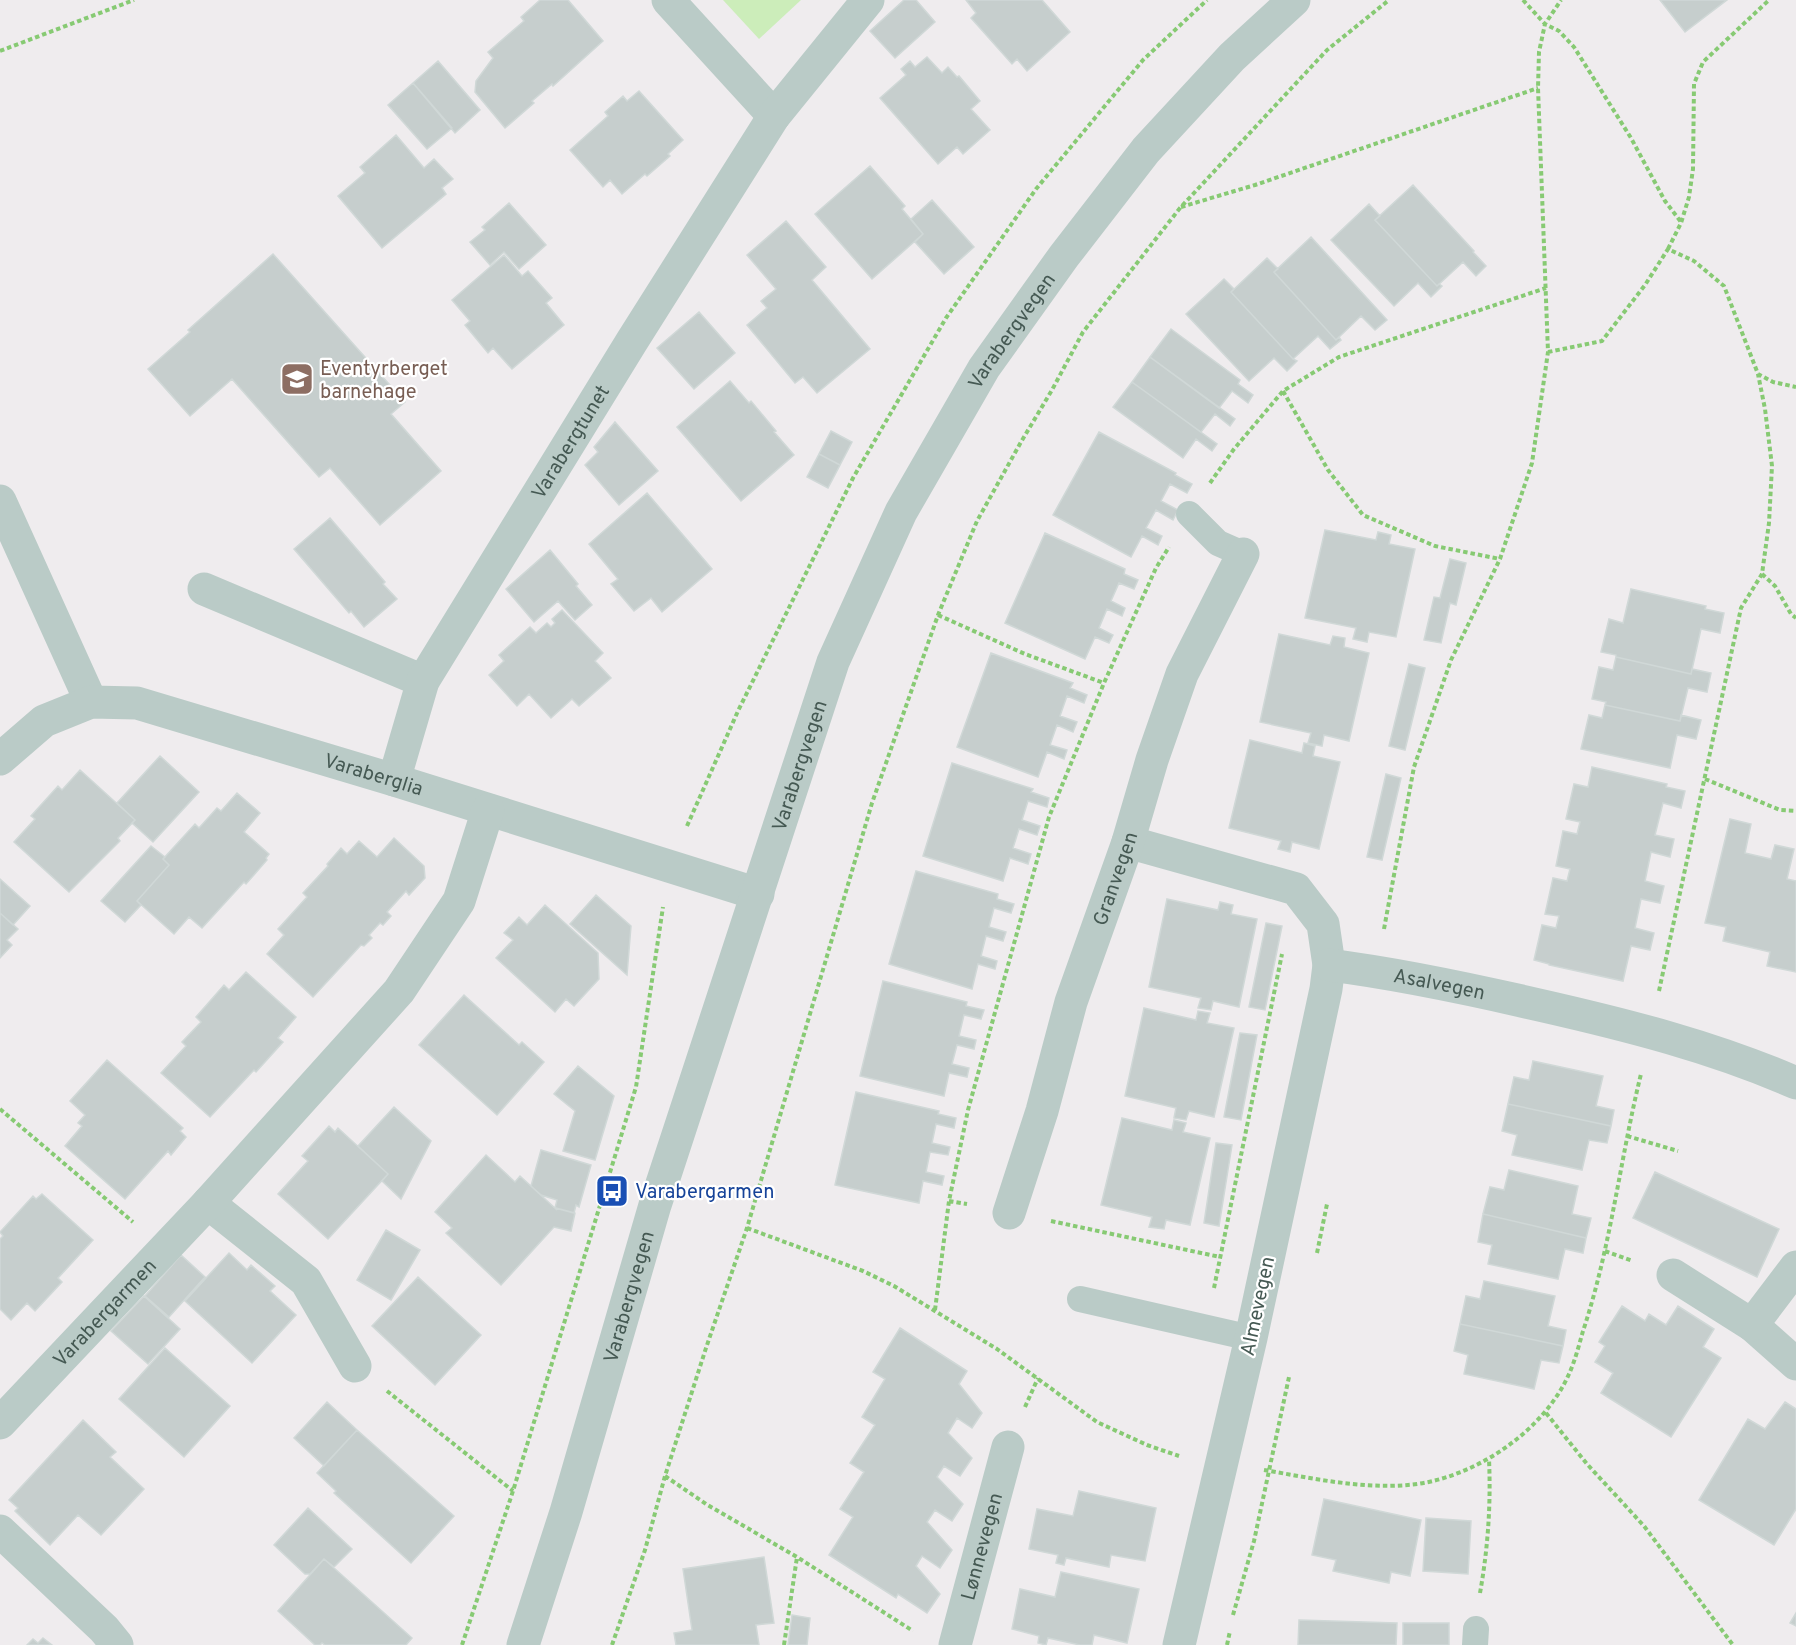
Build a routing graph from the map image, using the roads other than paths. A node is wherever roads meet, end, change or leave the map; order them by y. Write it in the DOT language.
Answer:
graph roads {
  1 [pos="668,0"];
  2 [pos="868,0"];
  3 [pos="1294,0"];
  4 [pos="774,116"];
  5 [pos="0,501"];
  6 [pos="1189,514"];
  7 [pos="1243,555"];
  8 [pos="204,589"];
  9 [pos="423,681"];
  10 [pos="91,702"];
  11 [pos="0,759"];
  12 [pos="394,780"];
  13 [pos="488,810"];
  14 [pos="1128,842"];
  15 [pos="758,894"];
  16 [pos="1329,965"];
  17 [pos="1796,1083"];
  18 [pos="208,1203"];
  19 [pos="1009,1213"];
  20 [pos="1796,1267"];
  21 [pos="1673,1275"];
  22 [pos="1080,1299"];
  23 [pos="1752,1325"];
  24 [pos="1251,1338"];
  25 [pos="1796,1364"];
  26 [pos="355,1366"];
  27 [pos="0,1423"];
  28 [pos="1008,1447"];
  29 [pos="0,1531"];
  30 [pos="117,1645"];
  31 [pos="523,1645"];
  32 [pos="955,1645"];
  33 [pos="1179,1645"];
  1 -- 4 [label="street"];
  2 -- 4 [label="street, Varabergtunet"];
  3 -- 15 [label="street, Varabergvegen"];
  4 -- 9 [label="street, Varabergtunet"];
  5 -- 10 [label="street"];
  6 -- 7 [label="lane"];
  7 -- 14 [label="street, Granvegen"];
  8 -- 9 [label="street"];
  9 -- 12 [label="street, Varabergtunet"];
  10 -- 11 [label="street, Varaberglia"];
  10 -- 12 [label="street, Varaberglia"];
  12 -- 13 [label="street, Varaberglia"];
  13 -- 15 [label="street, Varaberglia"];
  13 -- 18 [label="street, Varabergarmen"];
  14 -- 16 [label="street"];
  14 -- 19 [label="street, Granvegen"];
  15 -- 31 [label="street, Varabergvegen"];
  16 -- 17 [label="street, Asalvegen"];
  16 -- 24 [label="street, Almevegen"];
  18 -- 26 [label="street"];
  18 -- 27 [label="street, Varabergarmen"];
  20 -- 23 [label="street"];
  21 -- 23 [label="street"];
  22 -- 24 [label="lane"];
  23 -- 25 [label="street"];
  24 -- 33 [label="street, Almevegen"];
  28 -- 32 [label="street, Lønnevegen"];
  29 -- 30 [label="street"];
}
